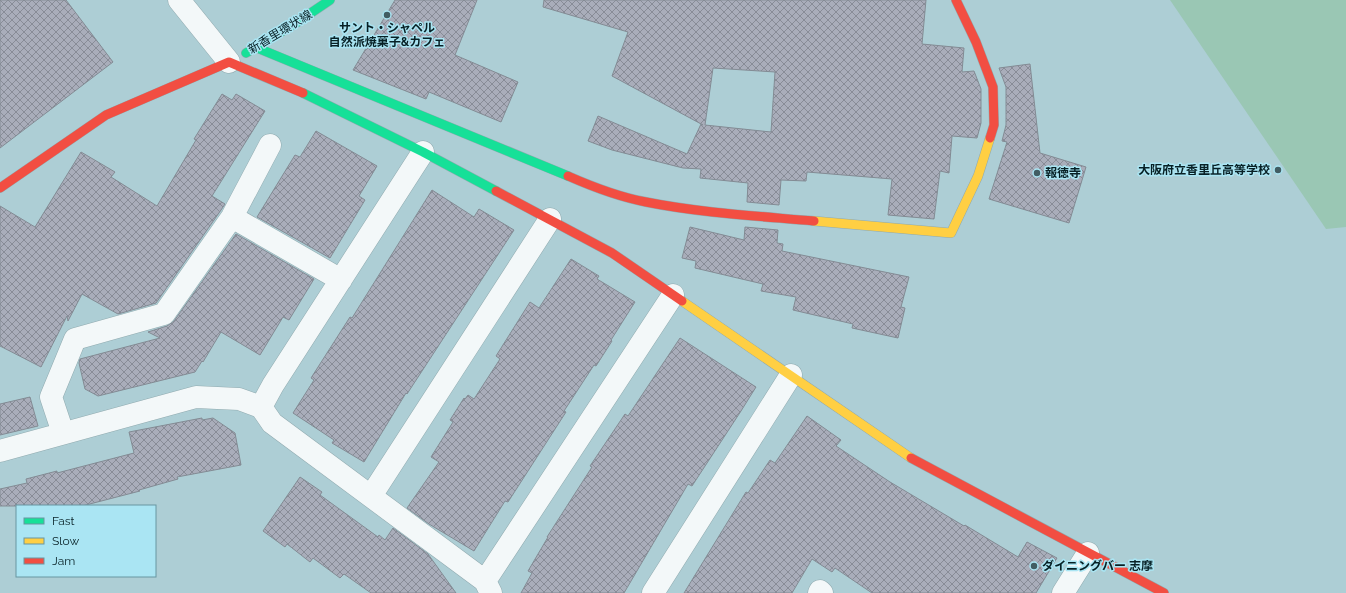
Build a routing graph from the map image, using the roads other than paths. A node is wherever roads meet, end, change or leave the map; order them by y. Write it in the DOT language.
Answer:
graph roads {
  1 [pos="179,0"];
  2 [pos="330,0"];
  3 [pos="956,0"];
  4 [pos="255,47"];
  5 [pos="229,62"];
  6 [pos="270,145"];
  7 [pos="423,152"];
  8 [pos="0,188"];
  9 [pos="232,217"];
  10 [pos="550,219"];
  11 [pos="341,280"];
  12 [pos="672,295"];
  13 [pos="791,375"];
  14 [pos="261,407"];
  15 [pos="63,433"];
  16 [pos="0,450"];
  17 [pos="371,496"];
  18 [pos="1088,553"];
  19 [pos="488,587"];
  20 [pos="654,593"];
  21 [pos="819,593"];
  22 [pos="822,593"];
  23 [pos="1063,593"];
  24 [pos="1164,593"];
  1 -- 5 [label="street"];
  2 -- 4 [label="street, 新香里環状線"];
  3 -- 4 [label="street"];
  4 -- 5 [label="street, 新香里環状線"];
  5 -- 7 [label="street"];
  5 -- 8 [label="street, 新香里環状線"];
  6 -- 9 [label="street"];
  7 -- 10 [label="street"];
  7 -- 11 [label="street"];
  9 -- 11 [label="street"];
  9 -- 15 [label="street"];
  10 -- 12 [label="street"];
  10 -- 17 [label="street"];
  11 -- 14 [label="street"];
  12 -- 13 [label="street"];
  12 -- 19 [label="street"];
  13 -- 18 [label="street"];
  13 -- 20 [label="street"];
  14 -- 15 [label="street"];
  14 -- 17 [label="street"];
  15 -- 16 [label="street"];
  17 -- 19 [label="street"];
  18 -- 23 [label="street"];
  18 -- 24 [label="street"];
  21 -- 22 [label="street"];
}
